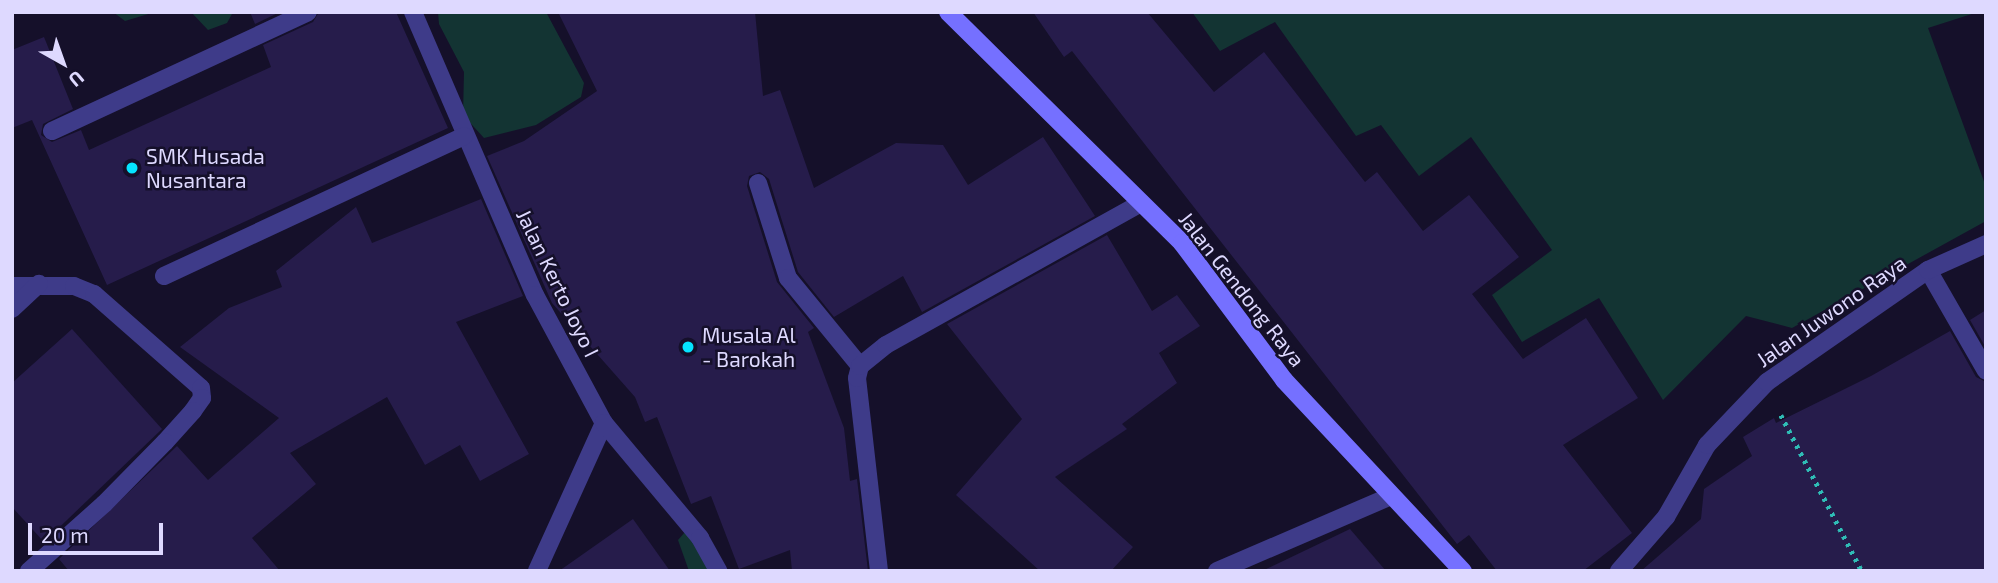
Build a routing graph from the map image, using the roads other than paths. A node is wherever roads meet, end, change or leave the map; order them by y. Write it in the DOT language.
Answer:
graph roads {
  1 [pos="308,12"];
  2 [pos="413,12"];
  3 [pos="948,12"];
  4 [pos="52,131"];
  5 [pos="464,136"];
  6 [pos="758,183"];
  7 [pos="1141,203"];
  8 [pos="1986,244"];
  9 [pos="1928,270"];
  10 [pos="164,276"];
  11 [pos="40,284"];
  12 [pos="12,286"];
  13 [pos="12,309"];
  14 [pos="860,366"];
  15 [pos="1986,371"];
  16 [pos="604,423"];
  17 [pos="1389,497"];
  18 [pos="29,571"];
  19 [pos="537,571"];
  20 [pos="718,571"];
  21 [pos="879,571"];
  22 [pos="1217,571"];
  23 [pos="1463,571"];
  24 [pos="1619,571"];
  1 -- 4 [label="street"];
  2 -- 5 [label="street, Jalan Kerto Joyo I"];
  3 -- 7 [label="main road, Jalan Gendong Raya"];
  5 -- 10 [label="street"];
  5 -- 16 [label="street, Jalan Kerto Joyo I"];
  6 -- 14 [label="street"];
  7 -- 14 [label="street"];
  7 -- 17 [label="main road, Jalan Gendong Raya"];
  8 -- 9 [label="street, Jalan Juwono Raya"];
  9 -- 15 [label="street"];
  9 -- 24 [label="street, Jalan Juwono Raya"];
  11 -- 12 [label="street"];
  11 -- 13 [label="street"];
  11 -- 18 [label="street"];
  14 -- 21 [label="street"];
  16 -- 19 [label="street"];
  16 -- 20 [label="street, Jalan Kerto Joyo I"];
  17 -- 22 [label="street"];
  17 -- 23 [label="main road, Jalan Gendong Raya"];
}
